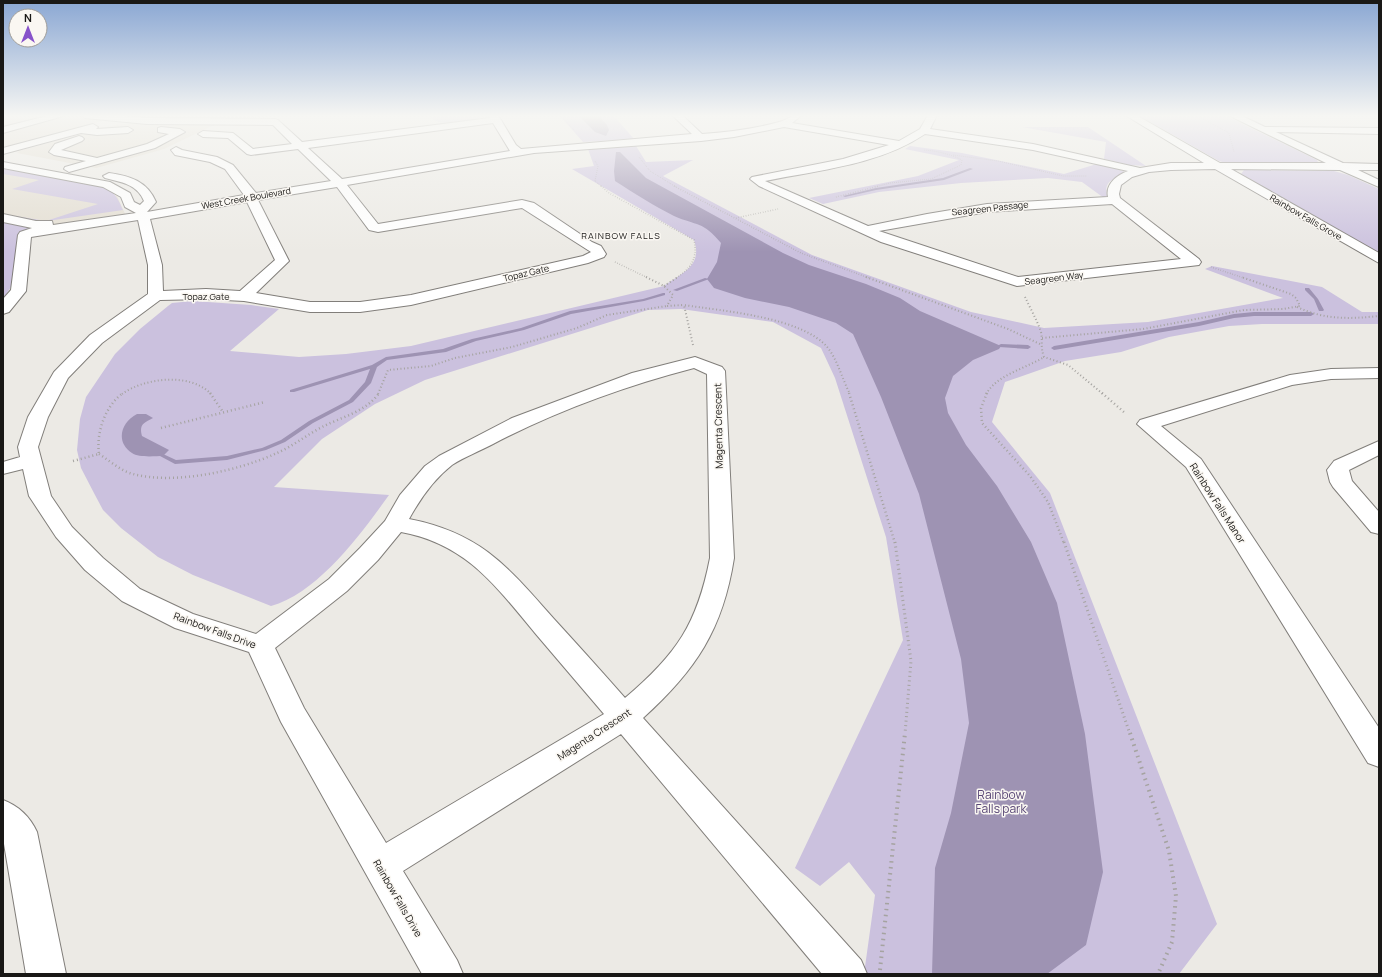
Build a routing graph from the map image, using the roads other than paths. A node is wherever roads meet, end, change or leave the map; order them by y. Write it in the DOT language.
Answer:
graph roads {
  1 [pos="19,161"];
  2 [pos="97,161"];
  3 [pos="216,161"];
  4 [pos="317,161"];
  5 [pos="472,161"];
  6 [pos="845,161"];
  7 [pos="1098,161"];
  8 [pos="1209,161"];
  9 [pos="1329,161"];
  10 [pos="3,165"];
  11 [pos="1219,166"];
  12 [pos="1341,166"];
  13 [pos="1379,167"];
  14 [pos="69,169"];
  15 [pos="1140,171"];
  16 [pos="340,182"];
  17 [pos="1379,184"];
  18 [pos="250,197"];
  19 [pos="1115,200"];
  20 [pos="142,213"];
  21 [pos="3,218"];
  22 [pos="867,230"];
  23 [pos="1379,259"];
  24 [pos="156,296"];
  25 [pos="244,296"];
  26 [pos="3,310"];
  27 [pos="1379,373"];
  28 [pos="1379,447"];
  29 [pos="30,461"];
  30 [pos="3,468"];
  31 [pos="394,524"];
  32 [pos="1379,527"];
  33 [pos="260,645"];
  34 [pos="624,718"];
  35 [pos="1379,754"];
  36 [pos="3,814"];
  37 [pos="379,866"];
  38 [pos="46,974"];
  39 [pos="443,974"];
  40 [pos="846,974"];
  1 -- 14 [label="street"];
  2 -- 14 [label="street"];
  3 -- 18 [label="street"];
  4 -- 16 [label="street"];
  5 -- 16 [label="street, West Creek Boulevard"];
  6 -- 22 [label="street, Seagreen Way"];
  7 -- 15 [label="street"];
  8 -- 11 [label="street, Rainbow Falls Grove"];
  9 -- 12 [label="street"];
  10 -- 20 [label="street"];
  11 -- 12 [label="street"];
  11 -- 15 [label="street"];
  11 -- 23 [label="street, Rainbow Falls Grove"];
  12 -- 13 [label="street"];
  12 -- 17 [label="street"];
  14 -- 20 [label="street"];
  15 -- 19 [label="street"];
  16 -- 18 [label="street, West Creek Boulevard"];
  16 -- 25 [label="street, Topaz Gate"];
  18 -- 20 [label="street, West Creek Boulevard"];
  18 -- 25 [label="street"];
  19 -- 22 [label="street, Seagreen Passage"];
  19 -- 22 [label="street, Seagreen Way"];
  20 -- 21 [label="street"];
  20 -- 24 [label="street"];
  20 -- 26 [label="street"];
  24 -- 25 [label="street, Topaz Gate"];
  24 -- 29 [label="street, Rainbow Falls Drive"];
  27 -- 35 [label="street, Rainbow Falls Manor"];
  28 -- 32 [label="street"];
  29 -- 30 [label="street"];
  29 -- 33 [label="street, Rainbow Falls Drive"];
  31 -- 33 [label="street, Magenta Crescent"];
  31 -- 34 [label="street"];
  31 -- 34 [label="street, Magenta Crescent"];
  33 -- 37 [label="street, Rainbow Falls Drive"];
  34 -- 37 [label="street, Magenta Crescent"];
  34 -- 40 [label="street"];
  36 -- 38 [label="street"];
  37 -- 39 [label="street, Rainbow Falls Drive"];
}
